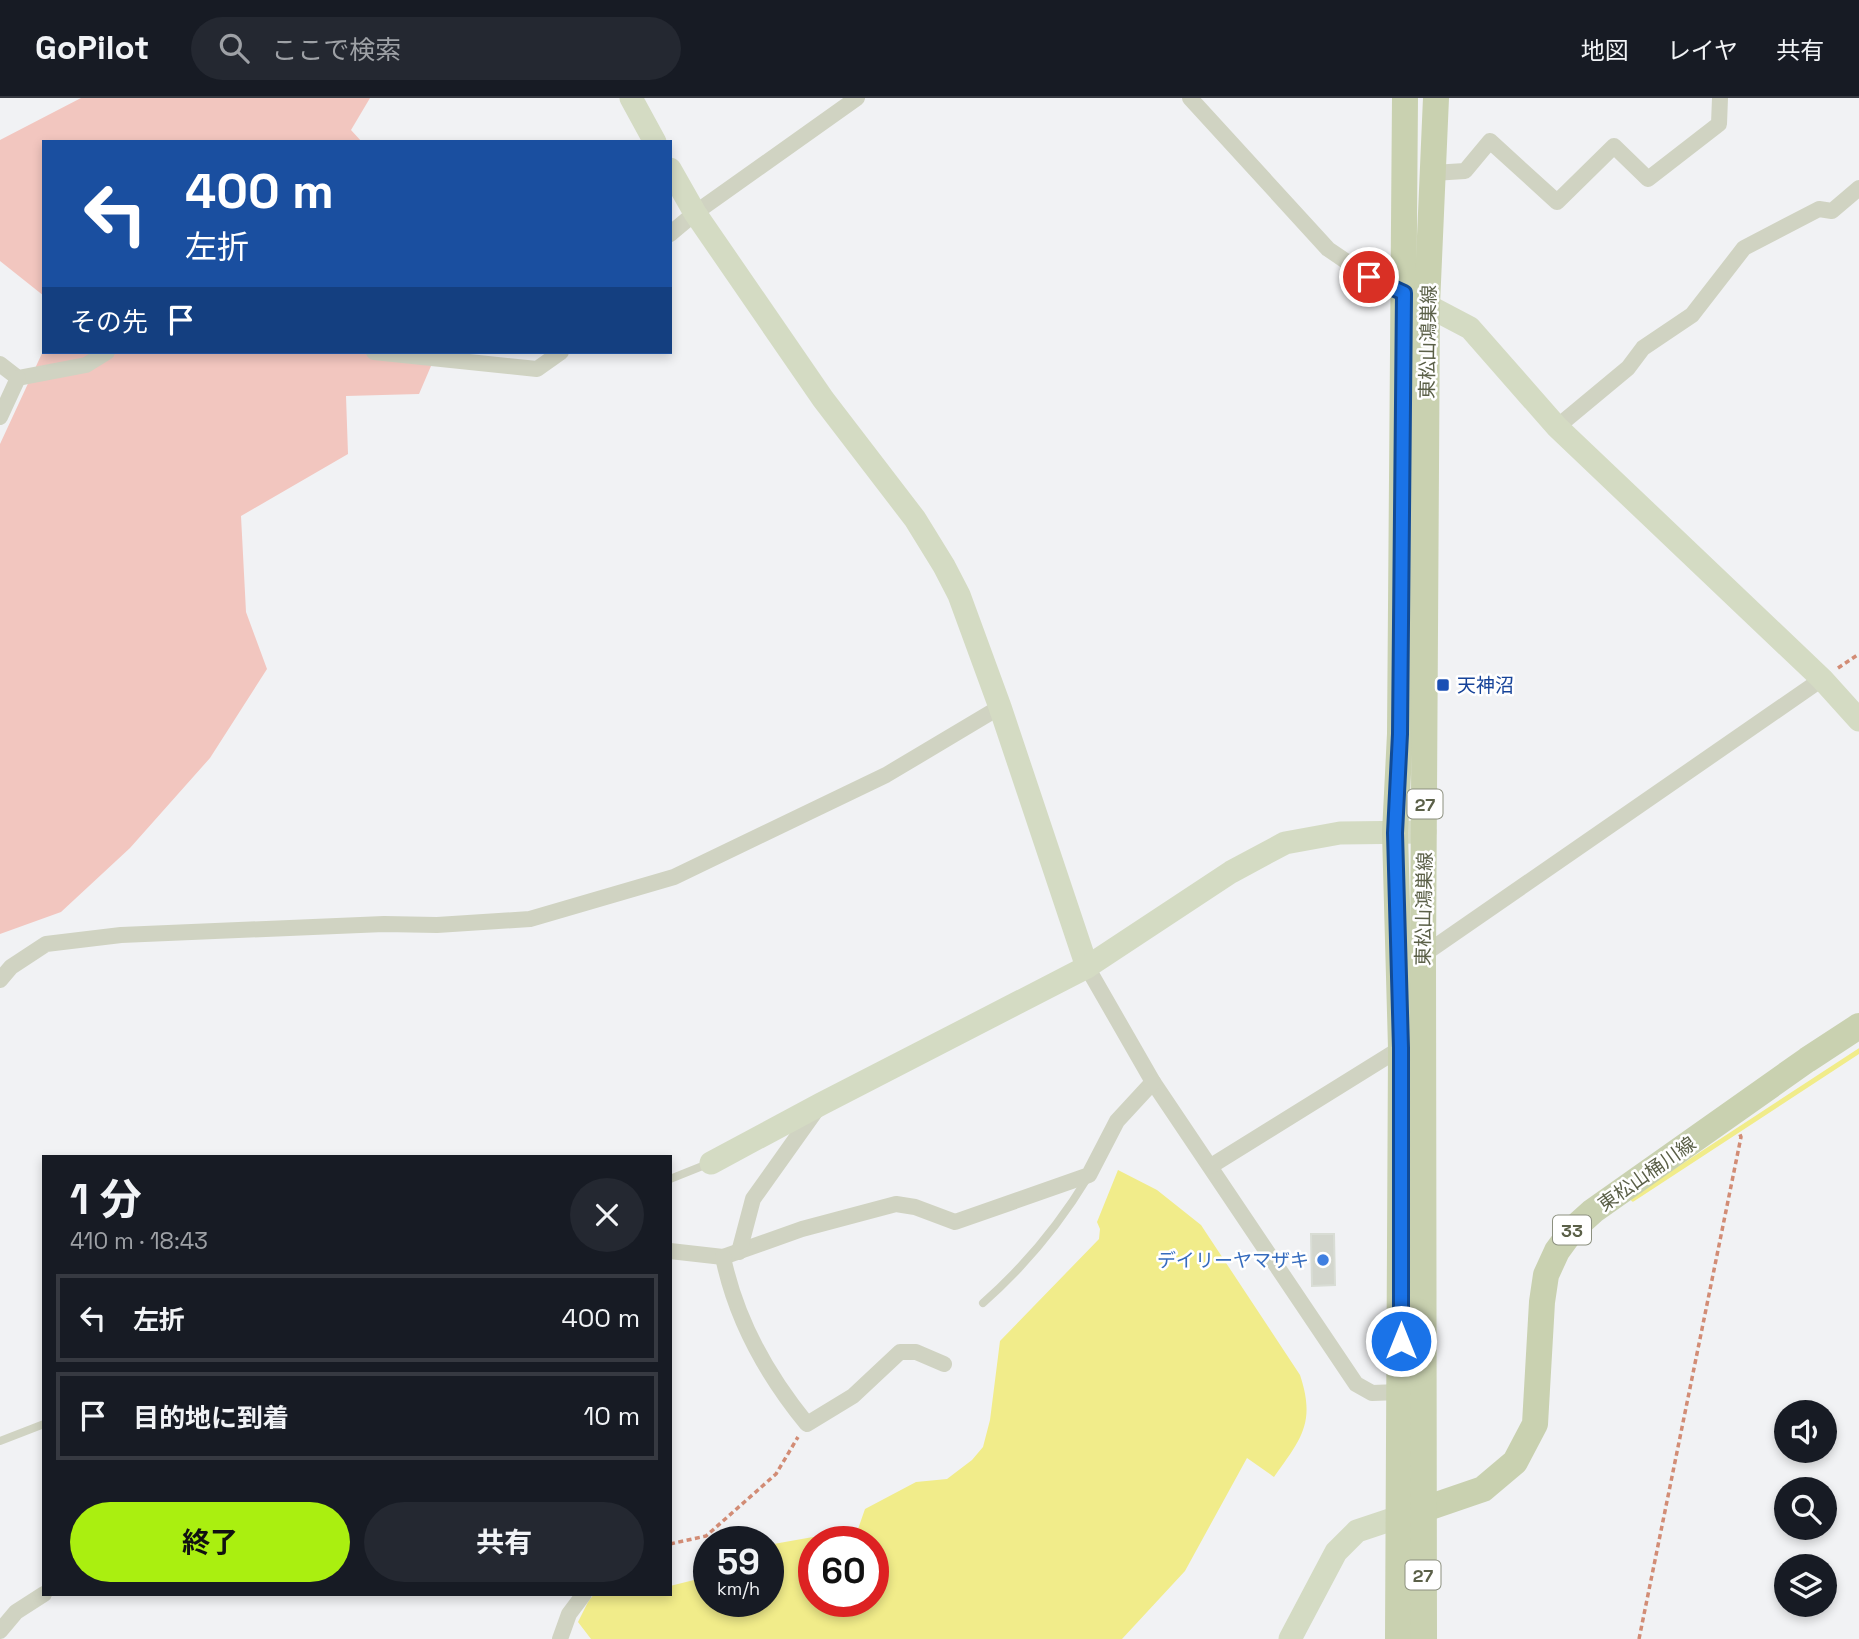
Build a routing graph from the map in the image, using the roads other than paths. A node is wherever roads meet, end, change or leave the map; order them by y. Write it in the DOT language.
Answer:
graph roads {
  1 [pos="631,98"];
  2 [pos="857,98"];
  3 [pos="1190,98"];
  4 [pos="1405,98"];
  5 [pos="1436,98"];
  6 [pos="1720,98"];
  7 [pos="654,140"];
  8 [pos="672,173"];
  9 [pos="1433,173"];
  10 [pos="1859,188"];
  11 [pos="695,213"];
  12 [pos="672,232"];
  13 [pos="1415,299"];
  14 [pos="104,354"];
  15 [pos="393,354"];
  16 [pos="558,354"];
  17 [pos="0,364"];
  18 [pos="18,378"];
  19 [pos="0,417"];
  20 [pos="1558,427"];
  21 [pos="1822,679"];
  22 [pos="1000,707"];
  23 [pos="1859,720"];
  24 [pos="1425,832"];
  25 [pos="1395,833"];
  26 [pos="1423,956"];
  27 [pos="1087,967"];
  28 [pos="0,980"];
  29 [pos="1859,1026"];
  30 [pos="1401,1048"];
  31 [pos="1153,1082"];
  32 [pos="821,1104"];
  33 [pos="711,1163"];
  34 [pos="1211,1166"];
  35 [pos="1089,1175"];
  36 [pos="672,1178"];
  37 [pos="672,1251"];
  38 [pos="731,1255"];
  39 [pos="983,1303"];
  40 [pos="944,1364"];
  41 [pos="1400,1392"];
  42 [pos="42,1425"];
  43 [pos="0,1441"];
  44 [pos="1411,1514"];
  45 [pos="42,1595"];
  46 [pos="582,1596"];
  47 [pos="0,1631"];
  48 [pos="560,1639"];
  49 [pos="1290,1639"];
  50 [pos="1398,1639"];
  51 [pos="1424,1639"];
  1 -- 7 [label="street"];
  2 -- 11 [label="street"];
  3 -- 13 [label="street"];
  4 -- 13 [label="main road, 東松山鴻巣線 / 27"];
  5 -- 9 [label="main road, 東松山鴻巣線 / 27"];
  6 -- 9 [label="street"];
  8 -- 11 [label="street"];
  9 -- 13 [label="main road, 東松山鴻巣線 / 27"];
  10 -- 20 [label="street"];
  11 -- 12 [label="street"];
  11 -- 22 [label="street"];
  13 -- 20 [label="street"];
  13 -- 24 [label="main road, 東松山鴻巣線 / 27"];
  13 -- 25 [label="main road, 東松山鴻巣線 / 27"];
  14 -- 18 [label="street"];
  15 -- 16 [label="street"];
  17 -- 18 [label="street"];
  18 -- 19 [label="street"];
  20 -- 21 [label="street"];
  21 -- 23 [label="street"];
  21 -- 26 [label="street"];
  22 -- 27 [label="street"];
  22 -- 28 [label="street"];
  24 -- 25 [label="street"];
  24 -- 26 [label="main road, 東松山鴻巣線 / 27"];
  25 -- 27 [label="street"];
  25 -- 30 [label="main road, 東松山鴻巣線 / 27"];
  26 -- 44 [label="main road, 東松山鴻巣線 / 27"];
  27 -- 31 [label="street"];
  27 -- 32 [label="street"];
  29 -- 44 [label="main road, 東松山桶川線 / 33"];
  30 -- 34 [label="street"];
  30 -- 41 [label="main road, 東松山鴻巣線 / 27"];
  31 -- 34 [label="street"];
  31 -- 35 [label="street"];
  32 -- 33 [label="street"];
  32 -- 38 [label="street"];
  33 -- 36 [label="lane"];
  34 -- 41 [label="street"];
  35 -- 38 [label="street"];
  35 -- 39 [label="lane"];
  37 -- 38 [label="street"];
  38 -- 40 [label="street"];
  41 -- 44 [label="main road, 東松山鴻巣線 / 27"];
  42 -- 43 [label="lane"];
  44 -- 49 [label="street"];
  44 -- 50 [label="main road, 27"];
  44 -- 51 [label="main road, 27"];
  45 -- 47 [label="street"];
  46 -- 48 [label="street"];
}
